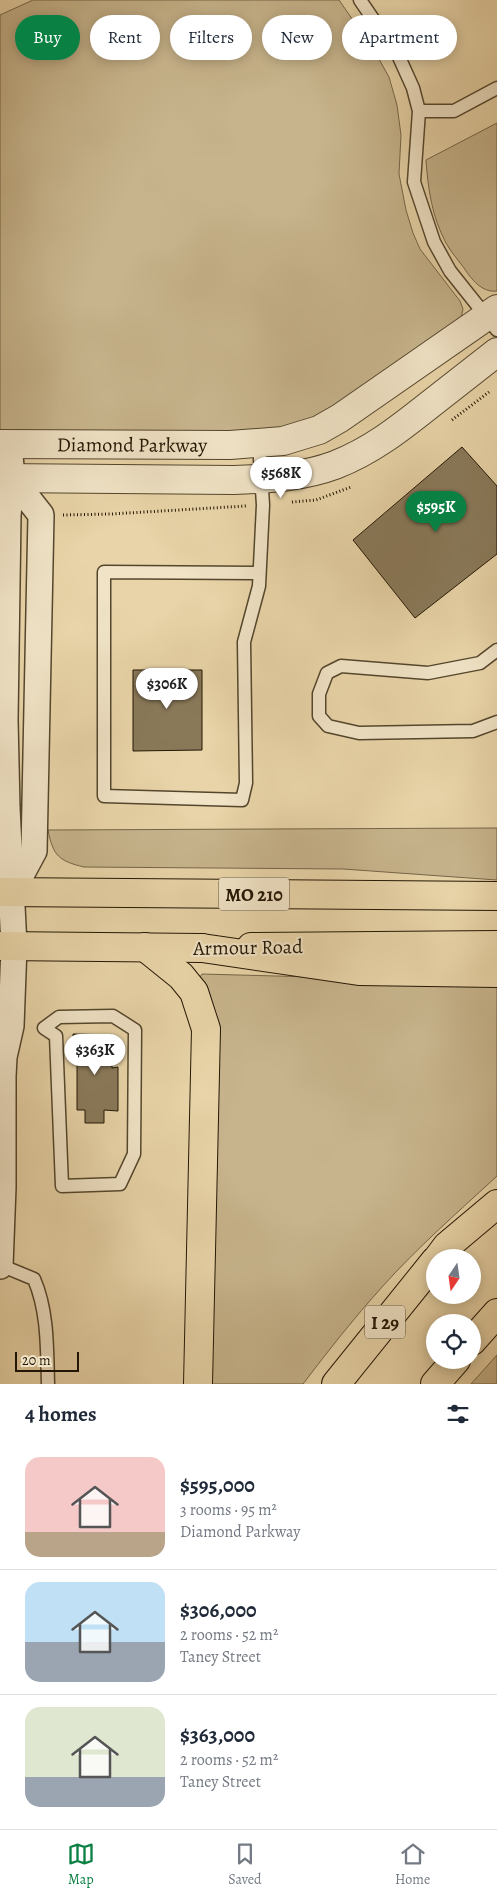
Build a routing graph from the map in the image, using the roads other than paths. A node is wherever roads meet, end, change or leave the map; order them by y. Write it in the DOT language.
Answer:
graph roads {
  1 [pos="360,0"];
  2 [pos="497,88"];
  3 [pos="419,111"];
  4 [pos="493,319"];
  5 [pos="497,352"];
  6 [pos="259,442"];
  7 [pos="4,444"];
  8 [pos="6,478"];
  9 [pos="261,479"];
  10 [pos="259,573"];
  11 [pos="497,650"];
  12 [pos="497,722"];
  13 [pos="6,892"];
  14 [pos="497,896"];
  15 [pos="497,944"];
  16 [pos="7,946"];
  17 [pos="145,948"];
  18 [pos="202,948"];
  19 [pos="497,973"];
  20 [pos="44,1028"];
  21 [pos="497,1204"];
  22 [pos="445,1249"];
  23 [pos="0,1265"];
  24 [pos="426,1272"];
  25 [pos="497,1313"];
  26 [pos="481,1331"];
  27 [pos="448,1369"];
  28 [pos="48,1384"];
  29 [pos="198,1384"];
  30 [pos="336,1384"];
  31 [pos="435,1384"];
  1 -- 3 [label="lane"];
  2 -- 3 [label="lane"];
  3 -- 4 [label="lane"];
  4 -- 6 [label="street, Diamond Parkway"];
  5 -- 9 [label="street, Diamond Parkway"];
  6 -- 7 [label="street, Diamond Parkway"];
  6 -- 9 [label="lane"];
  7 -- 8 [label="street"];
  8 -- 9 [label="street, Diamond Parkway"];
  8 -- 13 [label="street"];
  8 -- 13 [label="street"];
  9 -- 10 [label="lane"];
  10 -- 10 [label="lane"];
  11 -- 12 [label="lane"];
  13 -- 14 [label="main road, MO 210"];
  13 -- 16 [label="street"];
  15 -- 18 [label="main road, Armour Road"];
  16 -- 17 [label="main road, Armour Road"];
  16 -- 23 [label="street"];
  17 -- 18 [label="main road, Armour Road"];
  17 -- 29 [label="main road"];
  18 -- 19 [label="main road"];
  20 -- 20 [label="lane"];
  21 -- 22 [label="main road"];
  23 -- 28 [label="lane"];
  24 -- 30 [label="main road, I 29"];
  25 -- 26 [label="main road"];
  27 -- 31 [label="main road"];
}
